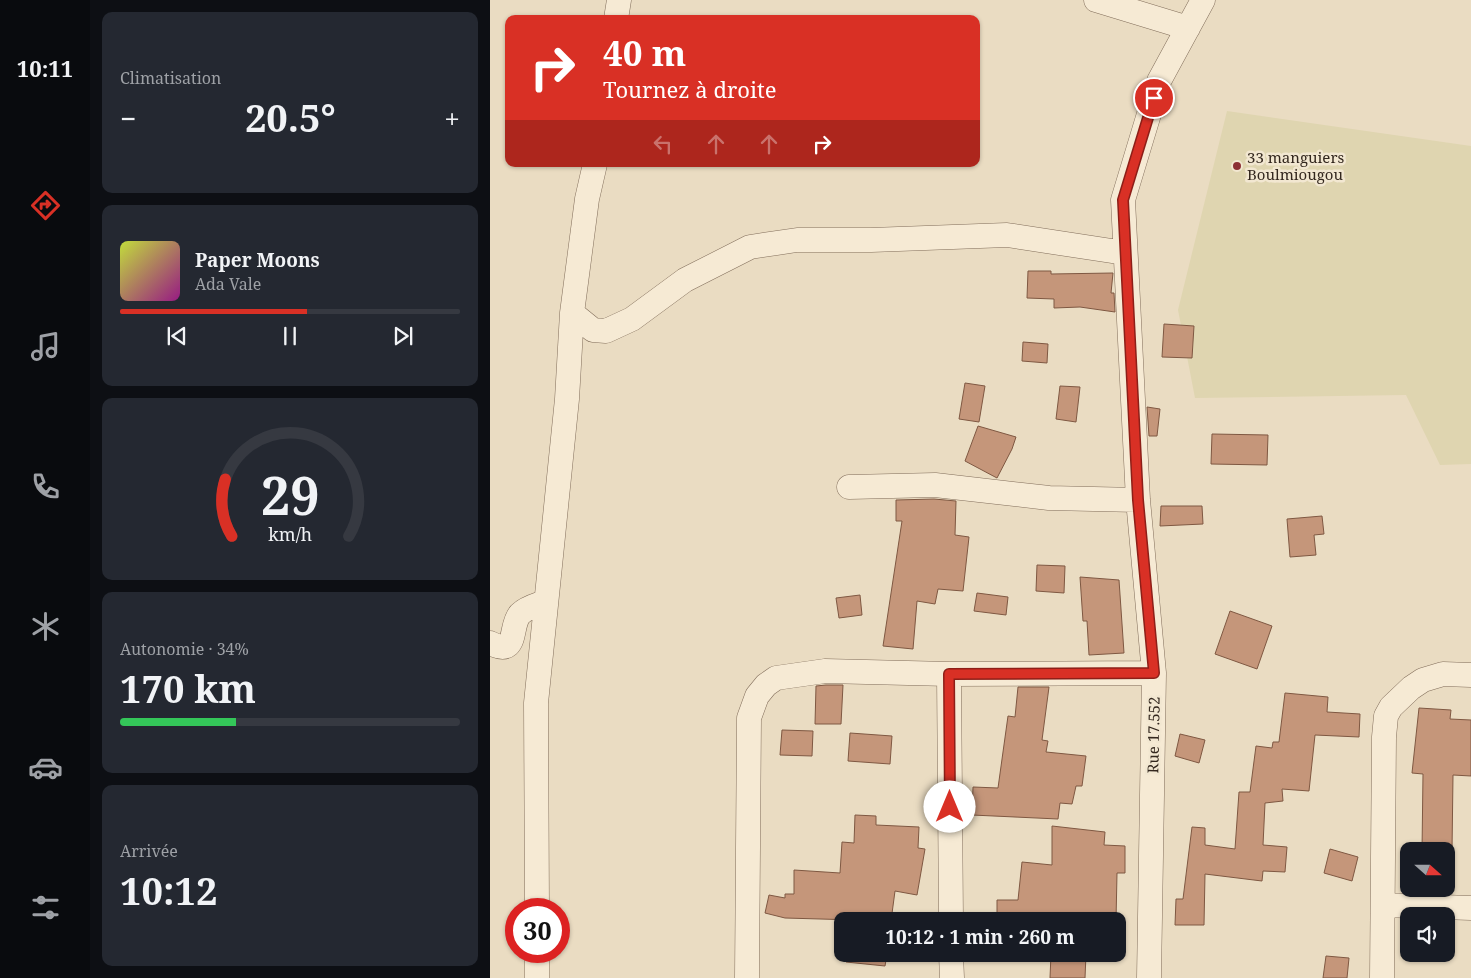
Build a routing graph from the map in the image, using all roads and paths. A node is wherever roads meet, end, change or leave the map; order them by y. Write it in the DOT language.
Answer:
graph roads {
  1 [pos="619,0"];
  2 [pos="1096,0"];
  3 [pos="1203,0"];
  4 [pos="617,15"];
  5 [pos="1188,28"];
  6 [pos="594,167"];
  7 [pos="1125,253"];
  8 [pos="572,313"];
  9 [pos="848,487"];
  10 [pos="1138,500"];
  11 [pos="545,602"];
  12 [pos="490,643"];
  13 [pos="1154,673"];
  14 [pos="949,674"];
  15 [pos="1471,675"];
  16 [pos="537,898"];
  17 [pos="1384,905"];
  18 [pos="1471,908"];
  19 [pos="951,912"];
  20 [pos="951,962"];
  21 [pos="537,963"];
  22 [pos="537,978"];
  23 [pos="747,978"];
  24 [pos="952,978"];
  25 [pos="1148,978"];
  26 [pos="1382,978"];
  1 -- 4 [label="street"];
  2 -- 5 [label="street"];
  3 -- 5 [label="street, Rue 17.552"];
  5 -- 7 [label="street, Rue 17.552"];
  6 -- 8 [label="street"];
  7 -- 8 [label="street"];
  7 -- 10 [label="street, Rue 17.552"];
  8 -- 11 [label="street"];
  9 -- 10 [label="street"];
  10 -- 13 [label="street, Rue 17.552"];
  11 -- 12 [label="street"];
  11 -- 16 [label="street"];
  13 -- 14 [label="street"];
  13 -- 25 [label="street, Rue 17.552"];
  14 -- 19 [label="street"];
  14 -- 23 [label="street"];
  15 -- 17 [label="street"];
  17 -- 18 [label="street"];
  17 -- 26 [label="street"];
  20 -- 24 [label="street"];
  21 -- 22 [label="street"];
}
